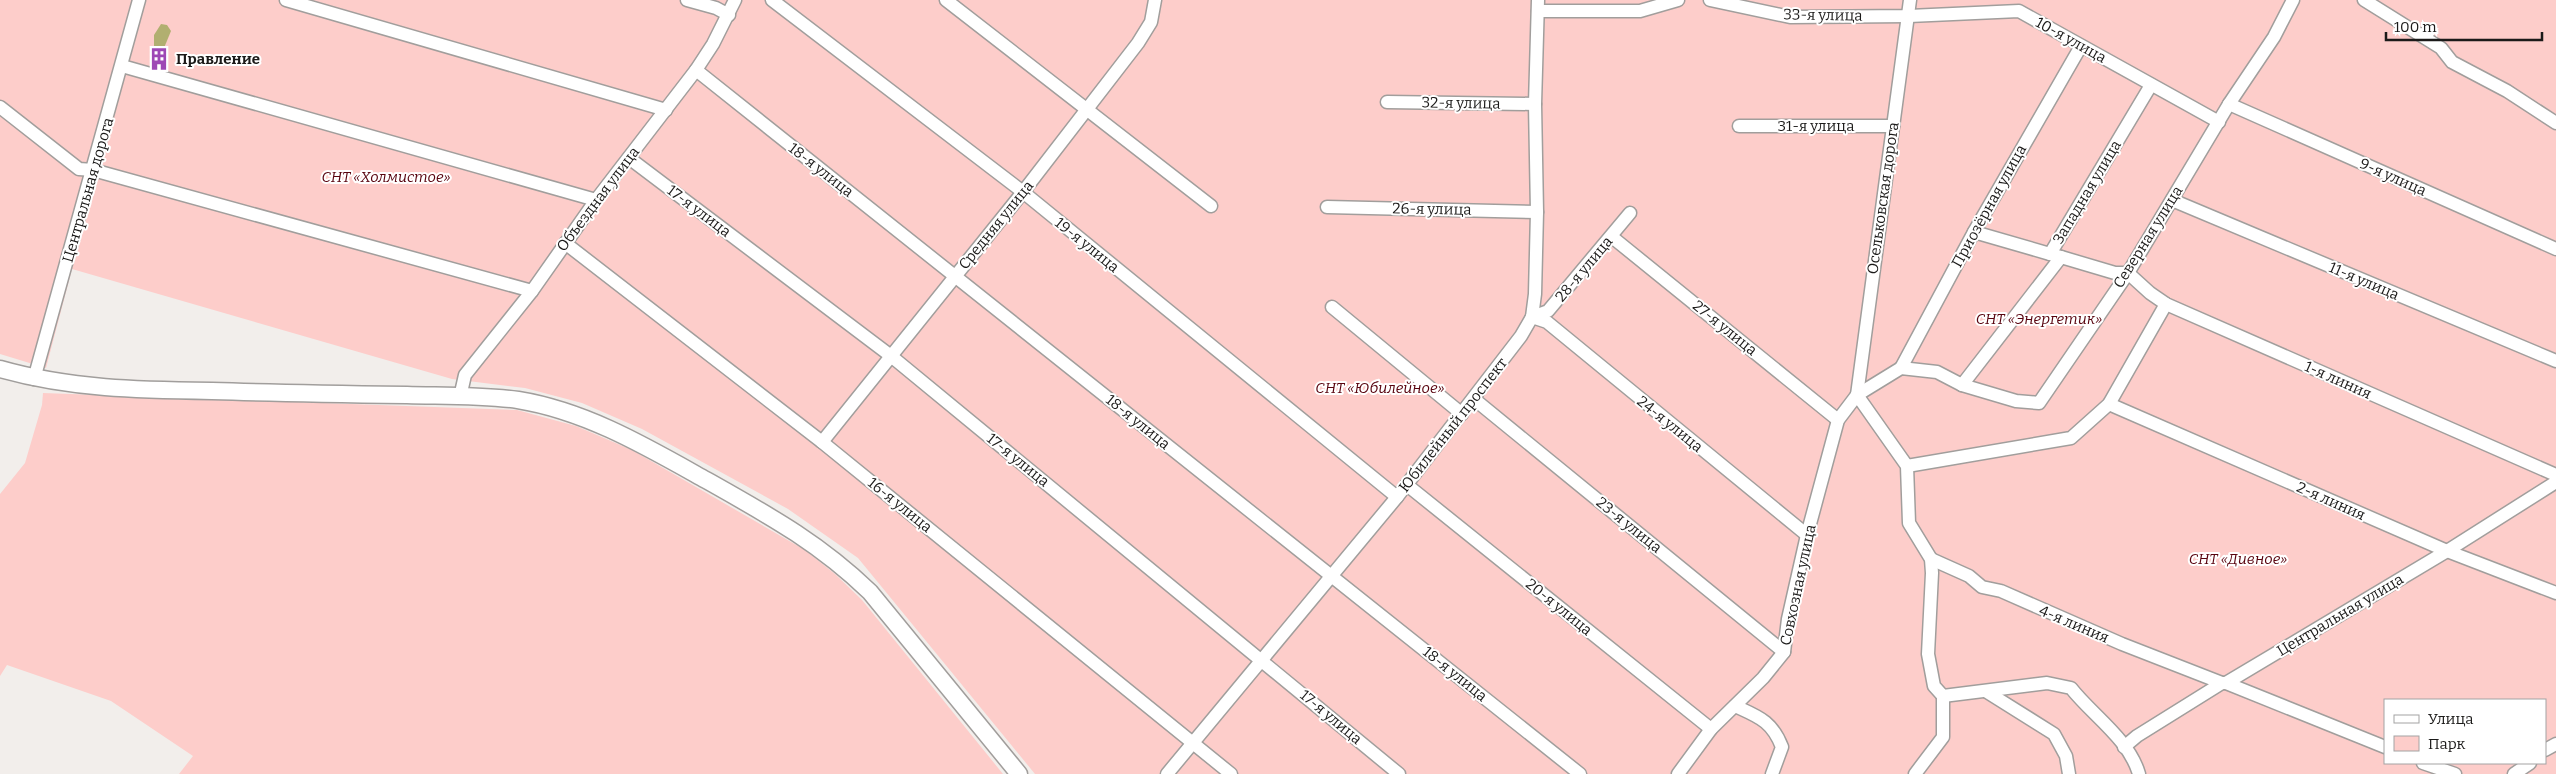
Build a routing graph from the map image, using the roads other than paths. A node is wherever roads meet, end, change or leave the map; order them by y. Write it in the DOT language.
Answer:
graph roads {
  1 [pos="139,0"];
  2 [pos="286,0"];
  3 [pos="687,0"];
  4 [pos="735,0"];
  5 [pos="772,0"];
  6 [pos="946,0"];
  7 [pos="1155,0"];
  8 [pos="1678,0"];
  9 [pos="1710,0"];
  10 [pos="1910,0"];
  11 [pos="2294,0"];
  12 [pos="2364,0"];
  13 [pos="1538,5"];
  14 [pos="728,15"];
  15 [pos="1909,16"];
  16 [pos="2081,46"];
  17 [pos="122,66"];
  18 [pos="696,70"];
  19 [pos="2151,84"];
  20 [pos="1386,102"];
  21 [pos="1535,104"];
  22 [pos="2229,104"];
  23 [pos="0,107"];
  24 [pos="666,110"];
  25 [pos="1087,110"];
  26 [pos="2219,122"];
  27 [pos="2556,124"];
  28 [pos="1739,126"];
  29 [pos="1893,126"];
  30 [pos="629,158"];
  31 [pos="93,170"];
  32 [pos="1022,192"];
  33 [pos="596,200"];
  34 [pos="2172,200"];
  35 [pos="1211,206"];
  36 [pos="1327,207"];
  37 [pos="1537,212"];
  38 [pos="1630,213"];
  39 [pos="1974,232"];
  40 [pos="1612,236"];
  41 [pos="564,243"];
  42 [pos="2556,249"];
  43 [pos="2056,256"];
  44 [pos="2128,273"];
  45 [pos="955,276"];
  46 [pos="532,291"];
  47 [pos="2166,304"];
  48 [pos="1332,308"];
  49 [pos="1532,317"];
  50 [pos="891,356"];
  51 [pos="2556,361"];
  52 [pos="1900,368"];
  53 [pos="0,369"];
  54 [pos="34,379"];
  55 [pos="1962,385"];
  56 [pos="1857,395"];
  57 [pos="460,397"];
  58 [pos="1474,399"];
  59 [pos="2109,404"];
  60 [pos="1462,414"];
  61 [pos="1838,420"];
  62 [pos="822,442"];
  63 [pos="1907,466"];
  64 [pos="2556,475"];
  65 [pos="2556,482"];
  66 [pos="1407,485"];
  67 [pos="1397,497"];
  68 [pos="1807,535"];
  69 [pos="2446,551"];
  70 [pos="1931,559"];
  71 [pos="1331,576"];
  72 [pos="2556,593"];
  73 [pos="1784,652"];
  74 [pos="1262,659"];
  75 [pos="2224,683"];
  76 [pos="1987,692"];
  77 [pos="1943,696"];
  78 [pos="1735,706"];
  79 [pos="1711,729"];
  80 [pos="1193,743"];
  81 [pos="2124,747"];
  82 [pos="2384,747"];
  83 [pos="2529,764"];
  84 [pos="2428,765"];
  85 [pos="1019,774"];
  86 [pos="1167,774"];
  87 [pos="1231,774"];
  88 [pos="1399,774"];
  89 [pos="1580,774"];
  90 [pos="1678,774"];
  91 [pos="1772,774"];
  92 [pos="1915,774"];
  93 [pos="2069,774"];
  94 [pos="2138,774"];
  95 [pos="2455,774"];
  96 [pos="2514,774"];
  1 -- 17 [label="street, Центральная дорога"];
  2 -- 24 [label="street"];
  3 -- 14 [label="street"];
  4 -- 14 [label="street, Объездная улица"];
  5 -- 32 [label="street, 19-я улица"];
  6 -- 25 [label="street"];
  7 -- 25 [label="street, Средняя улица"];
  8 -- 13 [label="street"];
  9 -- 15 [label="street, 33-я улица"];
  10 -- 15 [label="street, Осельковская дорога"];
  11 -- 22 [label="street, Северная улица"];
  12 -- 27 [label="street"];
  13 -- 21 [label="street, Юбилейный проспект"];
  14 -- 18 [label="street, Объездная улица"];
  15 -- 16 [label="street, 10-я улица"];
  15 -- 29 [label="street, Осельковская дорога"];
  16 -- 19 [label="street, 10-я улица"];
  16 -- 39 [label="street, Приозёрная улица"];
  17 -- 31 [label="street, Центральная дорога"];
  17 -- 33 [label="street"];
  18 -- 24 [label="street, Объездная улица"];
  18 -- 45 [label="street, 18-я улица"];
  19 -- 26 [label="street, 10-я улица"];
  19 -- 43 [label="street, Западная улица"];
  20 -- 21 [label="street, 32-я улица"];
  21 -- 37 [label="street, Юбилейный проспект"];
  22 -- 26 [label="street, Северная улица"];
  22 -- 42 [label="street, 9-я улица"];
  23 -- 31 [label="street"];
  24 -- 30 [label="street, Объездная улица"];
  25 -- 32 [label="street, Средняя улица"];
  25 -- 35 [label="street"];
  26 -- 34 [label="street, Северная улица"];
  28 -- 29 [label="street, 31-я улица"];
  29 -- 56 [label="street, Осельковская дорога"];
  30 -- 33 [label="street, Объездная улица"];
  30 -- 50 [label="street, 17-я улица"];
  31 -- 46 [label="street"];
  31 -- 54 [label="street, Центральная дорога"];
  32 -- 45 [label="street, Средняя улица"];
  32 -- 67 [label="street, 19-я улица"];
  33 -- 41 [label="street, Объездная улица"];
  34 -- 44 [label="street, Северная улица"];
  34 -- 51 [label="street, 11-я улица"];
  36 -- 37 [label="street, 26-я улица"];
  37 -- 49 [label="street, Юбилейный проспект"];
  38 -- 40 [label="street, 28-я улица"];
  39 -- 43 [label="street"];
  39 -- 52 [label="street, Приозёрная улица"];
  40 -- 49 [label="street, 28-я улица"];
  40 -- 61 [label="street, 27-я улица"];
  41 -- 46 [label="street, Объездная улица"];
  41 -- 62 [label="street, 16-я улица"];
  43 -- 44 [label="street"];
  43 -- 55 [label="street, Западная улица"];
  44 -- 47 [label="street, 1-я линия"];
  44 -- 55 [label="street, Северная улица"];
  45 -- 50 [label="street, Средняя улица"];
  45 -- 71 [label="street, 18-я улица"];
  46 -- 57 [label="street, Объездная улица"];
  47 -- 59 [label="street"];
  47 -- 64 [label="street, 1-я линия"];
  48 -- 60 [label="street"];
  49 -- 58 [label="street, Юбилейный проспект"];
  49 -- 68 [label="street, 24-я улица"];
  50 -- 62 [label="street, Средняя улица"];
  50 -- 74 [label="street, 17-я улица"];
  52 -- 55 [label="street"];
  52 -- 56 [label="street"];
  53 -- 54 [label="main road"];
  54 -- 57 [label="main road"];
  56 -- 61 [label="street, Совхозная улица"];
  56 -- 63 [label="street"];
  57 -- 85 [label="main road"];
  58 -- 60 [label="street, Юбилейный проспект"];
  58 -- 73 [label="street, 23-я улица"];
  59 -- 63 [label="street"];
  59 -- 69 [label="street, 2-я линия"];
  60 -- 66 [label="street, Юбилейный проспект"];
  61 -- 68 [label="street, Совхозная улица"];
  62 -- 80 [label="street, 16-я улица"];
  63 -- 70 [label="street"];
  65 -- 69 [label="street, Центральная улица"];
  66 -- 67 [label="street, Юбилейный проспект"];
  66 -- 79 [label="street, 20-я улица"];
  67 -- 71 [label="street, Юбилейный проспект"];
  68 -- 73 [label="street, Совхозная улица"];
  69 -- 72 [label="street, 2-я линия"];
  69 -- 75 [label="street, Центральная улица"];
  70 -- 75 [label="street, 4-я линия"];
  70 -- 77 [label="street"];
  71 -- 74 [label="street, Юбилейный проспект"];
  71 -- 89 [label="street, 18-я улица"];
  73 -- 78 [label="street, Совхозная улица"];
  74 -- 80 [label="street, Юбилейный проспект"];
  74 -- 88 [label="street, 17-я улица"];
  75 -- 81 [label="street, Центральная улица"];
  75 -- 82 [label="street, 4-я линия"];
  76 -- 77 [label="street"];
  76 -- 81 [label="street"];
  76 -- 93 [label="street"];
  77 -- 92 [label="street"];
  78 -- 79 [label="street, Совхозная улица"];
  78 -- 91 [label="street"];
  79 -- 90 [label="street, Совхозная улица"];
  80 -- 86 [label="street, Юбилейный проспект"];
  80 -- 87 [label="street, 16-я улица"];
  81 -- 94 [label="street"];
  83 -- 96 [label="street"];
  84 -- 95 [label="street"];
}
